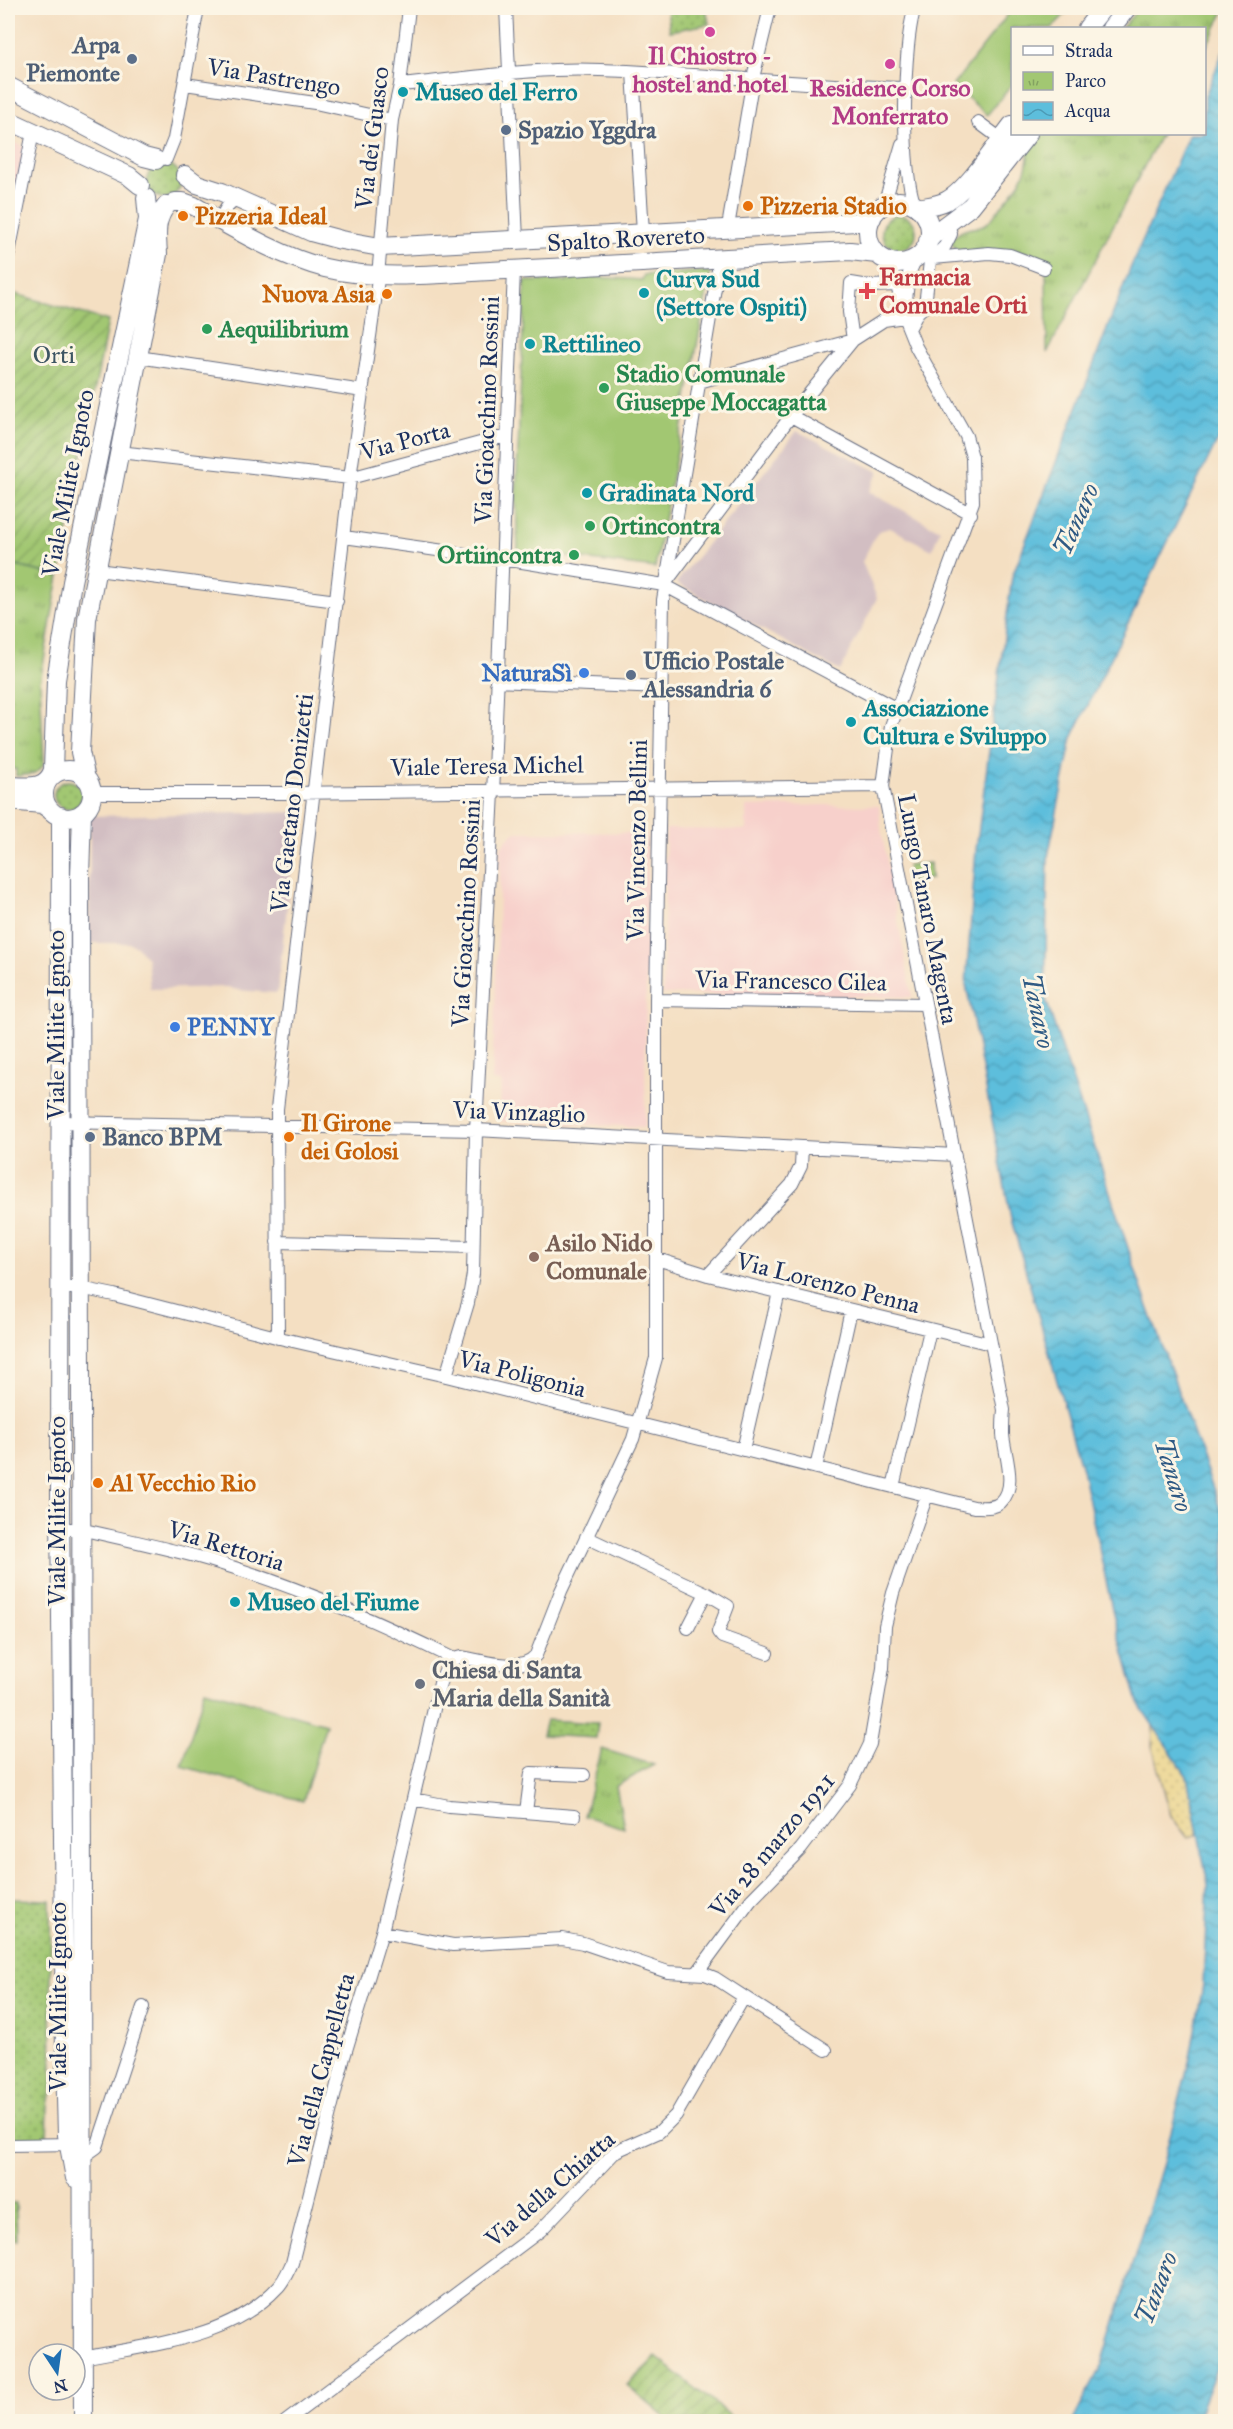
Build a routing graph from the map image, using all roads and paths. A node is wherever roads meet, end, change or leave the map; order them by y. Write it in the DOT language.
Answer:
graph roads {
  1 [pos="198,8"];
  2 [pos="409,8"];
  3 [pos="506,8"];
  4 [pos="770,8"];
  5 [pos="903,8"];
  6 [pos="915,8"];
  7 [pos="1103,8"];
  8 [pos="1127,8"];
  9 [pos="1088,27"];
  10 [pos="1112,27"];
  11 [pos="910,30"];
  12 [pos="509,72"];
  13 [pos="633,72"];
  14 [pos="753,78"];
  15 [pos="185,84"];
  16 [pos="400,85"];
  17 [pos="8,86"];
  18 [pos="906,88"];
  19 [pos="8,120"];
  20 [pos="392,120"];
  21 [pos="978,122"];
  22 [pos="1011,126"];
  23 [pos="33,132"];
  24 [pos="905,134"];
  25 [pos="1027,135"];
  26 [pos="1001,139"];
  27 [pos="161,160"];
  28 [pos="185,175"];
  29 [pos="143,192"];
  30 [pos="239,200"];
  31 [pos="171,204"];
  32 [pos="917,208"];
  33 [pos="878,211"];
  34 [pos="222,222"];
  35 [pos="728,227"];
  36 [pos="644,232"];
  37 [pos="517,239"];
  38 [pos="380,247"];
  39 [pos="926,252"];
  40 [pos="880,256"];
  41 [pos="8,258"];
  42 [pos="720,258"];
  43 [pos="1044,268"];
  44 [pos="514,270"];
  45 [pos="378,275"];
  46 [pos="897,285"];
  47 [pos="904,317"];
  48 [pos="909,329"];
  49 [pos="853,340"];
  50 [pos="138,357"];
  51 [pos="699,382"];
  52 [pos="363,391"];
  53 [pos="791,416"];
  54 [pos="506,436"];
  55 [pos="119,452"];
  56 [pos="350,478"];
  57 [pos="970,514"];
  58 [pos="344,537"];
  59 [pos="502,559"];
  60 [pos="97,570"];
  61 [pos="664,585"];
  62 [pos="337,601"];
  63 [pos="496,681"];
  64 [pos="661,688"];
  65 [pos="897,709"];
  66 [pos="49,779"];
  67 [pos="8,786"];
  68 [pos="89,786"];
  69 [pos="883,786"];
  70 [pos="659,788"];
  71 [pos="493,790"];
  72 [pos="314,792"];
  73 [pos="8,801"];
  74 [pos="55,812"];
  75 [pos="82,813"];
  76 [pos="656,1000"];
  77 [pos="925,1005"];
  78 [pos="60,1122"];
  79 [pos="80,1123"];
  80 [pos="277,1126"];
  81 [pos="476,1130"];
  82 [pos="656,1139"];
  83 [pos="802,1147"];
  84 [pos="955,1155"];
  85 [pos="277,1242"];
  86 [pos="473,1248"];
  87 [pos="657,1259"];
  88 [pos="708,1275"];
  89 [pos="60,1288"];
  90 [pos="80,1288"];
  91 [pos="779,1292"];
  92 [pos="851,1310"];
  93 [pos="930,1329"];
  94 [pos="278,1338"];
  95 [pos="991,1344"];
  96 [pos="446,1376"];
  97 [pos="638,1424"];
  98 [pos="743,1450"];
  99 [pos="816,1468"];
  100 [pos="893,1487"];
  101 [pos="927,1495"];
  102 [pos="974,1507"];
  103 [pos="60,1528"];
  104 [pos="81,1529"];
  105 [pos="586,1537"];
  106 [pos="706,1593"];
  107 [pos="688,1628"];
  108 [pos="767,1653"];
  109 [pos="454,1659"];
  110 [pos="584,1776"];
  111 [pos="413,1799"];
  112 [pos="526,1812"];
  113 [pos="574,1816"];
  114 [pos="382,1932"];
  115 [pos="697,1973"];
  116 [pos="744,1997"];
  117 [pos="143,2007"];
  118 [pos="826,2050"];
  119 [pos="8,2145"];
  120 [pos="78,2148"];
  121 [pos="83,2342"];
  122 [pos="87,2357"];
  123 [pos="83,2402"];
  124 [pos="83,2421"];
  125 [pos="285,2421"];
  1 -- 15 [label="street"];
  2 -- 16 [label="street, Via dei Guasco"];
  3 -- 12 [label="street"];
  4 -- 14 [label="street"];
  5 -- 11 [label="street"];
  6 -- 11 [label="street"];
  7 -- 9 [label="main road"];
  8 -- 10 [label="main road"];
  11 -- 18 [label="street"];
  12 -- 13 [label="street"];
  12 -- 16 [label="street"];
  12 -- 37 [label="street"];
  13 -- 14 [label="street"];
  13 -- 36 [label="street"];
  14 -- 18 [label="street"];
  14 -- 35 [label="street"];
  15 -- 20 [label="street, Via Pastrengo"];
  15 -- 27 [label="street"];
  16 -- 20 [label="street, Via dei Guasco"];
  17 -- 27 [label="main road"];
  18 -- 24 [label="street"];
  19 -- 23 [label="main road"];
  20 -- 38 [label="street, Via dei Guasco"];
  21 -- 26 [label="street"];
  22 -- 26 [label="main road"];
  23 -- 29 [label="main road"];
  23 -- 41 [label="street"];
  24 -- 32 [label="street"];
  24 -- 33 [label="street"];
  25 -- 39 [label="main road"];
  26 -- 32 [label="main road"];
  27 -- 28 [label="main road"];
  27 -- 29 [label="main road"];
  28 -- 30 [label="main road, Spalto Rovereto"];
  28 -- 31 [label="main road"];
  29 -- 31 [label="main road"];
  29 -- 66 [label="main road, Viale Milite Ignoto"];
  30 -- 34 [label="street"];
  30 -- 38 [label="main road, Spalto Rovereto"];
  31 -- 34 [label="main road, Spalto Rovereto"];
  31 -- 50 [label="main road, Viale Milite Ignoto"];
  32 -- 33 [label="main road"];
  32 -- 39 [label="main road"];
  33 -- 35 [label="main road, Spalto Rovereto"];
  33 -- 40 [label="main road"];
  34 -- 45 [label="main road, Spalto Rovereto"];
  35 -- 36 [label="main road, Spalto Rovereto"];
  36 -- 37 [label="main road, Spalto Rovereto"];
  37 -- 38 [label="main road, Spalto Rovereto"];
  38 -- 45 [label="street, Via dei Guasco"];
  39 -- 40 [label="main road"];
  39 -- 43 [label="street"];
  39 -- 47 [label="street"];
  39 -- 48 [label="street"];
  40 -- 42 [label="main road, Spalto Rovereto"];
  40 -- 46 [label="street, Lungo Tanaro Magenta"];
  42 -- 44 [label="main road, Spalto Rovereto"];
  42 -- 51 [label="street, Via Vincenzo Bellini"];
  44 -- 45 [label="main road, Spalto Rovereto"];
  44 -- 54 [label="street, Via Gioacchino Rossini"];
  45 -- 52 [label="street, Via Gaetano Donizetti"];
  46 -- 47 [label="street, Lungo Tanaro Magenta"];
  46 -- 49 [label="street"];
  47 -- 48 [label="street, Lungo Tanaro Magenta"];
  47 -- 49 [label="street"];
  48 -- 57 [label="street, Lungo Tanaro Magenta"];
  49 -- 51 [label="street"];
  49 -- 53 [label="street"];
  50 -- 52 [label="street"];
  50 -- 55 [label="main road, Viale Milite Ignoto"];
  51 -- 61 [label="street, Via Vincenzo Bellini"];
  52 -- 56 [label="street, Via Gaetano Donizetti"];
  53 -- 57 [label="street"];
  53 -- 61 [label="street"];
  54 -- 56 [label="street, Via Porta"];
  54 -- 59 [label="street, Via Gioacchino Rossini"];
  55 -- 56 [label="street"];
  55 -- 60 [label="main road, Viale Milite Ignoto"];
  56 -- 58 [label="street, Via Gaetano Donizetti"];
  57 -- 65 [label="street, Lungo Tanaro Magenta"];
  58 -- 59 [label="street"];
  58 -- 62 [label="street, Via Gaetano Donizetti"];
  59 -- 61 [label="street"];
  59 -- 63 [label="street, Via Gioacchino Rossini"];
  60 -- 62 [label="street"];
  60 -- 68 [label="main road, Viale Milite Ignoto"];
  61 -- 64 [label="street, Via Vincenzo Bellini"];
  61 -- 65 [label="street"];
  62 -- 72 [label="street, Via Gaetano Donizetti"];
  63 -- 64 [label="street"];
  63 -- 71 [label="street, Via Gioacchino Rossini"];
  64 -- 70 [label="street, Via Vincenzo Bellini"];
  65 -- 69 [label="street, Lungo Tanaro Magenta"];
  66 -- 67 [label="main road"];
  66 -- 68 [label="main road"];
  66 -- 74 [label="main road"];
  68 -- 72 [label="street, Viale Teresa Michel"];
  68 -- 75 [label="main road"];
  69 -- 70 [label="street, Viale Teresa Michel"];
  69 -- 77 [label="street, Lungo Tanaro Magenta"];
  70 -- 71 [label="street, Viale Teresa Michel"];
  70 -- 76 [label="street, Via Vincenzo Bellini"];
  71 -- 72 [label="street, Viale Teresa Michel"];
  71 -- 81 [label="street, Via Gioacchino Rossini"];
  72 -- 80 [label="street, Via Gaetano Donizetti"];
  73 -- 74 [label="main road"];
  74 -- 75 [label="main road"];
  74 -- 78 [label="main road, Viale Milite Ignoto"];
  75 -- 79 [label="main road, Viale Milite Ignoto"];
  76 -- 77 [label="street, Via Francesco Cilea"];
  76 -- 82 [label="street, Via Vincenzo Bellini"];
  77 -- 84 [label="street, Lungo Tanaro Magenta"];
  78 -- 79 [label="street, Via Vinzaglio"];
  78 -- 89 [label="main road, Viale Milite Ignoto"];
  79 -- 80 [label="street, Via Vinzaglio"];
  79 -- 90 [label="main road, Viale Milite Ignoto"];
  80 -- 81 [label="street, Via Vinzaglio"];
  80 -- 85 [label="street, Via Gaetano Donizetti"];
  81 -- 82 [label="street, Via Vinzaglio"];
  81 -- 86 [label="street, Via Gioacchino Rossini"];
  82 -- 83 [label="street, Via Vinzaglio"];
  82 -- 87 [label="street, Via Vincenzo Bellini"];
  83 -- 84 [label="street, Via Vinzaglio"];
  83 -- 88 [label="street"];
  84 -- 95 [label="street, Lungo Tanaro Magenta"];
  85 -- 86 [label="street"];
  85 -- 94 [label="street, Via Gaetano Donizetti"];
  86 -- 96 [label="street, Via Gioacchino Rossini"];
  87 -- 88 [label="street, Via Lorenzo Penna"];
  87 -- 97 [label="street, Via Vincenzo Bellini"];
  88 -- 91 [label="street, Via Lorenzo Penna"];
  89 -- 90 [label="street, Via Poligonia"];
  89 -- 103 [label="main road, Viale Milite Ignoto"];
  90 -- 94 [label="street, Via Poligonia"];
  90 -- 104 [label="main road, Viale Milite Ignoto"];
  91 -- 92 [label="street, Via Lorenzo Penna"];
  91 -- 98 [label="street"];
  92 -- 93 [label="street, Via Lorenzo Penna"];
  92 -- 99 [label="street"];
  93 -- 95 [label="street, Via Lorenzo Penna"];
  93 -- 100 [label="street"];
  94 -- 96 [label="street, Via Poligonia"];
  95 -- 102 [label="street, Lungo Tanaro Magenta"];
  96 -- 97 [label="street, Via Poligonia"];
  97 -- 98 [label="street, Via Poligonia"];
  97 -- 105 [label="street, Via Vincenzo Bellini"];
  98 -- 99 [label="street, Via Poligonia"];
  99 -- 100 [label="street, Via Poligonia"];
  100 -- 101 [label="street, Via Poligonia"];
  101 -- 102 [label="street, Via Poligonia"];
  101 -- 115 [label="street, Via 28 marzo 1921"];
  103 -- 104 [label="street, Via Rettoria"];
  103 -- 120 [label="main road, Viale Milite Ignoto"];
  104 -- 109 [label="street, Via Rettoria"];
  104 -- 120 [label="main road, Viale Milite Ignoto"];
  105 -- 106 [label="street"];
  105 -- 109 [label="street, Via Vincenzo Bellini"];
  106 -- 107 [label="street"];
  106 -- 108 [label="street"];
  109 -- 111 [label="street, Via della Cappelletta"];
  110 -- 112 [label="street"];
  111 -- 112 [label="street"];
  111 -- 114 [label="street, Via della Cappelletta"];
  112 -- 113 [label="street"];
  114 -- 115 [label="street"];
  114 -- 122 [label="street, Via della Cappelletta"];
  115 -- 116 [label="street"];
  116 -- 118 [label="street"];
  116 -- 125 [label="street, Via della Chiatta"];
  117 -- 120 [label="street"];
  119 -- 120 [label="street"];
  120 -- 121 [label="main road, Viale Milite Ignoto"];
  123 -- 124 [label="main road, Viale Milite Ignoto"];
}
